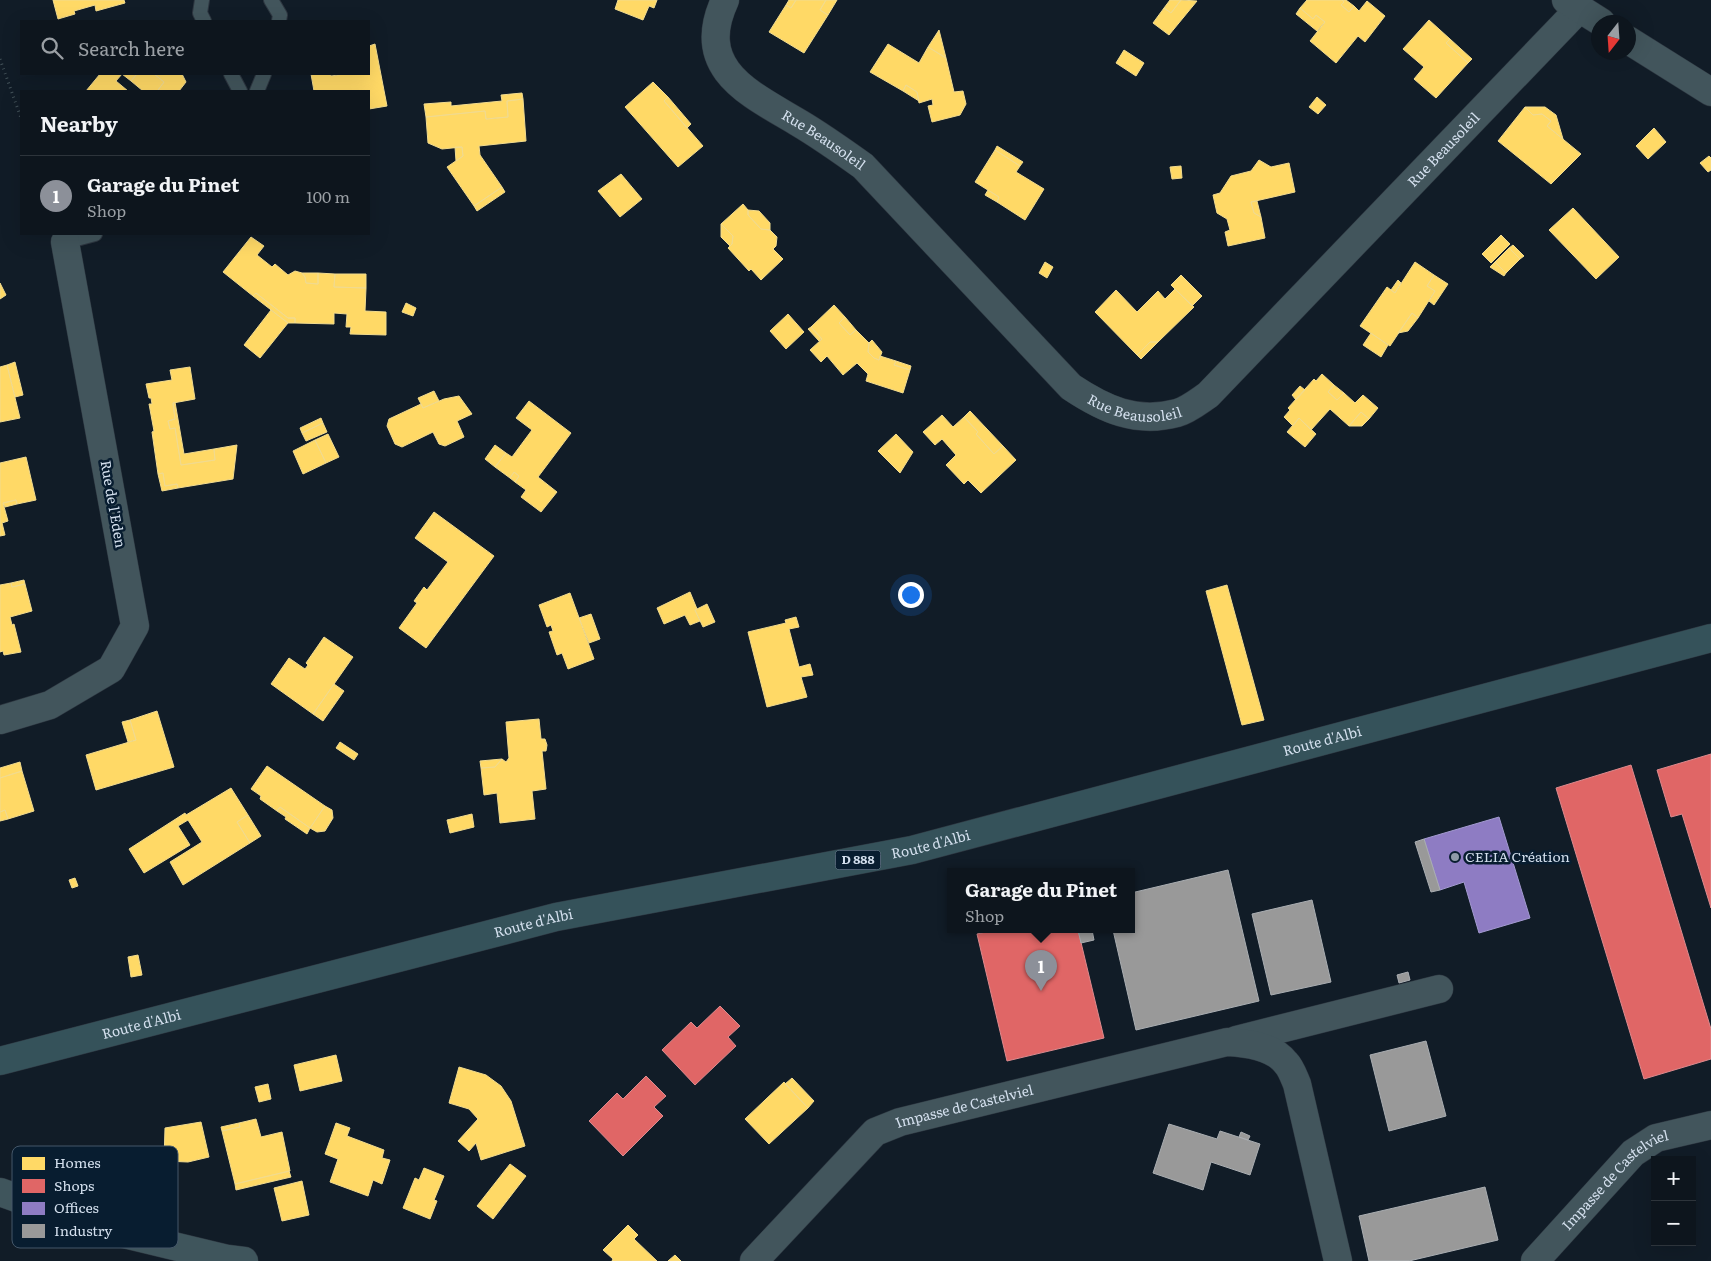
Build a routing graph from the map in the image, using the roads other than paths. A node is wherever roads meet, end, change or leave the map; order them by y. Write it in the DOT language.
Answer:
graph roads {
  1 [pos="202,0"];
  2 [pos="271,0"];
  3 [pos="725,0"];
  4 [pos="1582,10"];
  5 [pos="204,20"];
  6 [pos="279,20"];
  7 [pos="1636,45"];
  8 [pos="232,75"];
  9 [pos="264,75"];
  10 [pos="239,90"];
  11 [pos="257,90"];
  12 [pos="1711,92"];
  13 [pos="90,235"];
  14 [pos="66,242"];
  15 [pos="1711,638"];
  16 [pos="0,720"];
  17 [pos="1439,989"];
  18 [pos="1227,1042"];
  19 [pos="0,1061"];
  20 [pos="1711,1125"];
  21 [pos="178,1247"];
  22 [pos="244,1261"];
  23 [pos="754,1261"];
  24 [pos="1338,1261"];
  25 [pos="1535,1261"];
  1 -- 5 [label="lane"];
  2 -- 6 [label="lane"];
  3 -- 4 [label="street, Rue Beausoleil"];
  7 -- 12 [label="street"];
  8 -- 10 [label="lane"];
  9 -- 11 [label="lane"];
  13 -- 14 [label="lane, Rue de l'Eden"];
  14 -- 16 [label="street, Rue de l'Eden"];
  15 -- 19 [label="main road, Route d'Albi / D 888"];
  17 -- 18 [label="street, Impasse de Castelviel"];
  18 -- 23 [label="street, Impasse de Castelviel"];
  18 -- 24 [label="street, Impasse de Castelviel"];
  20 -- 25 [label="street, Impasse de Castelviel"];
  21 -- 22 [label="street"];
}
